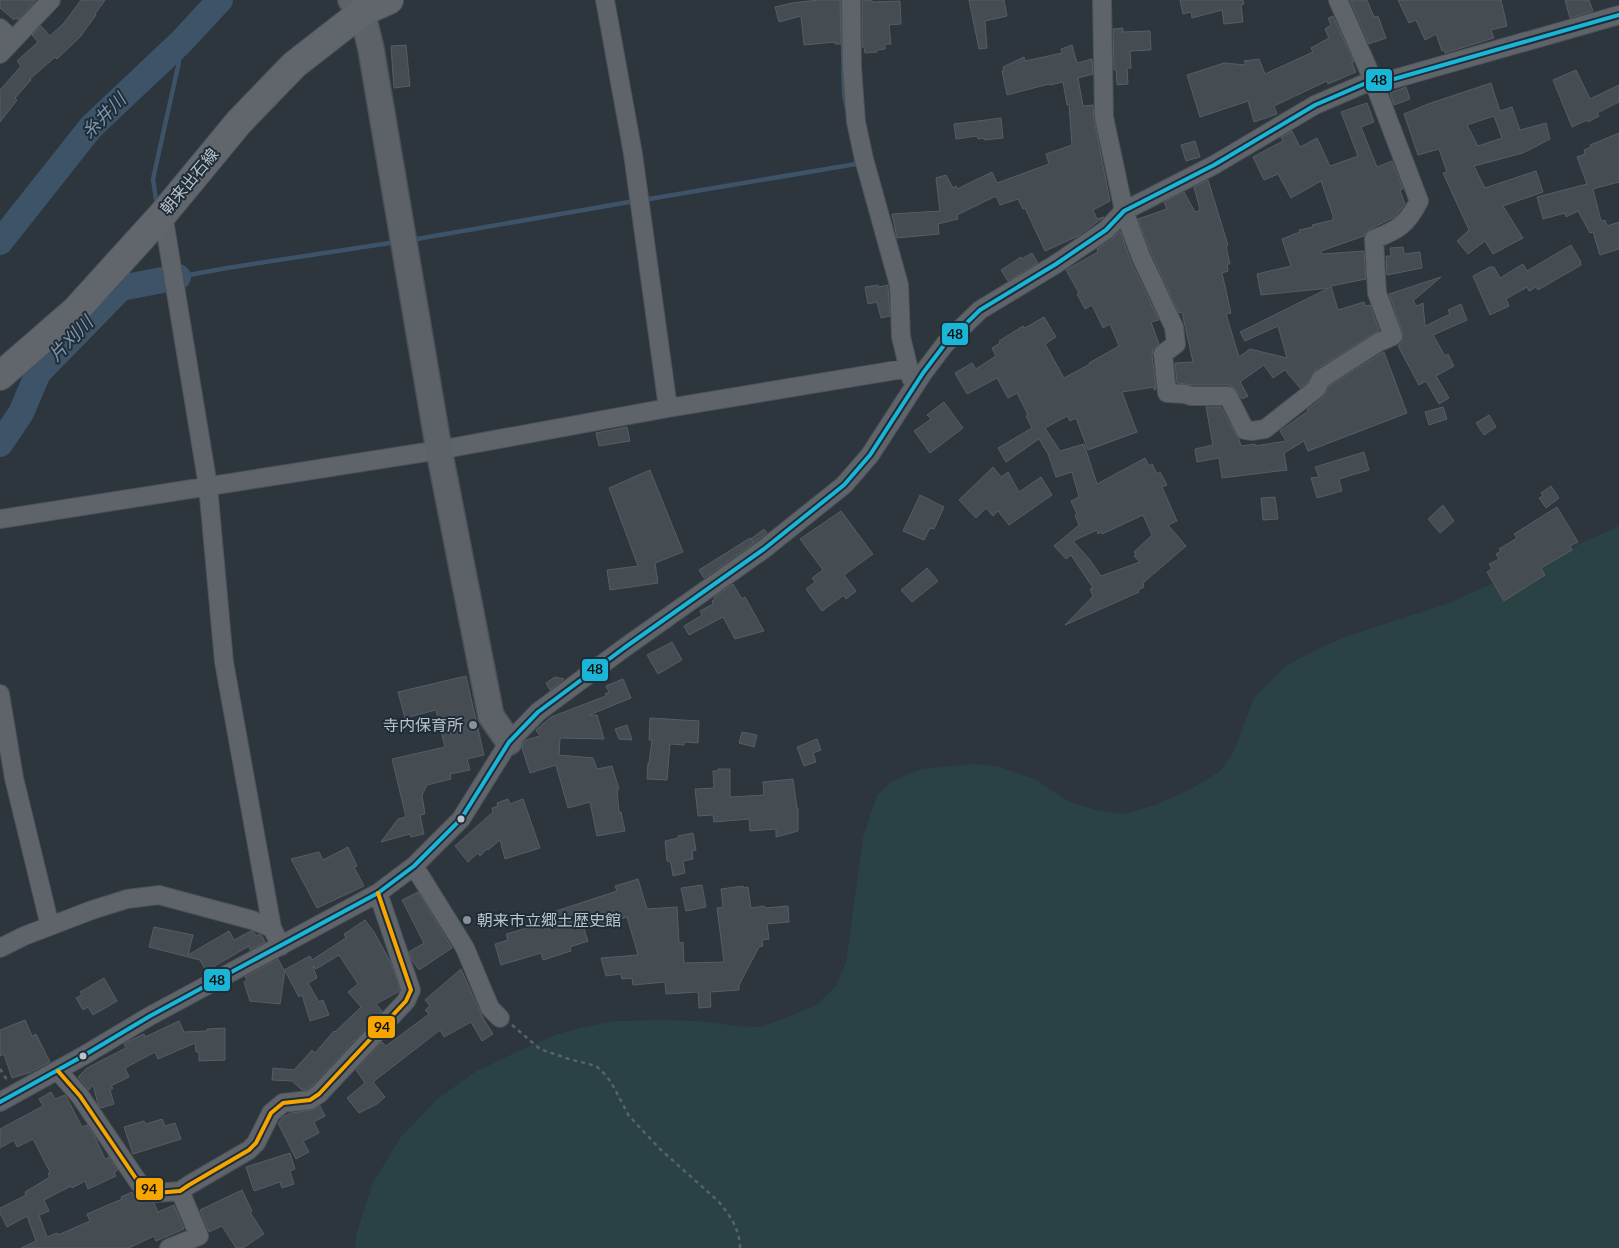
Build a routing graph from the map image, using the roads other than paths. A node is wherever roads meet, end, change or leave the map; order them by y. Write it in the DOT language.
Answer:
graph roads {
  1 [pos="51,0"];
  2 [pos="389,0"];
  3 [pos="605,0"];
  4 [pos="851,0"];
  5 [pos="1102,0"];
  6 [pos="1338,0"];
  7 [pos="357,6"];
  8 [pos="1619,15"];
  9 [pos="6,34"];
  10 [pos="0,54"];
  11 [pos="1373,80"];
  12 [pos="1124,211"];
  13 [pos="163,214"];
  14 [pos="908,368"];
  15 [pos="0,376"];
  16 [pos="913,388"];
  17 [pos="668,408"];
  18 [pos="439,450"];
  19 [pos="208,486"];
  20 [pos="0,519"];
  21 [pos="0,694"];
  22 [pos="509,742"];
  23 [pos="414,866"];
  24 [pos="378,893"];
  25 [pos="50,926"];
  26 [pos="272,928"];
  27 [pos="281,946"];
  28 [pos="0,948"];
  29 [pos="500,1018"];
  30 [pos="58,1071"];
  31 [pos="0,1102"];
  32 [pos="180,1191"];
  33 [pos="169,1248"];
  1 -- 9 [label="street"];
  2 -- 7 [label="main road, 朝来出石線"];
  3 -- 17 [label="street"];
  4 -- 14 [label="street"];
  5 -- 12 [label="street"];
  6 -- 11 [label="street"];
  7 -- 13 [label="main road, 朝来出石線"];
  7 -- 18 [label="street"];
  8 -- 11 [label="street"];
  9 -- 10 [label="street"];
  11 -- 12 [label="street"];
  11 -- 12 [label="street"];
  12 -- 16 [label="street"];
  13 -- 15 [label="main road, 朝来出石線"];
  13 -- 19 [label="street"];
  14 -- 16 [label="street"];
  14 -- 17 [label="street"];
  16 -- 22 [label="street"];
  17 -- 18 [label="street"];
  18 -- 19 [label="street"];
  18 -- 22 [label="street"];
  19 -- 20 [label="street"];
  19 -- 26 [label="street"];
  21 -- 25 [label="street"];
  22 -- 23 [label="street"];
  23 -- 24 [label="street"];
  23 -- 29 [label="street"];
  24 -- 27 [label="street"];
  24 -- 32 [label="street"];
  25 -- 26 [label="street"];
  25 -- 28 [label="street"];
  26 -- 27 [label="street"];
  27 -- 30 [label="street"];
  30 -- 31 [label="street"];
  30 -- 32 [label="street"];
  32 -- 33 [label="street"];
}
